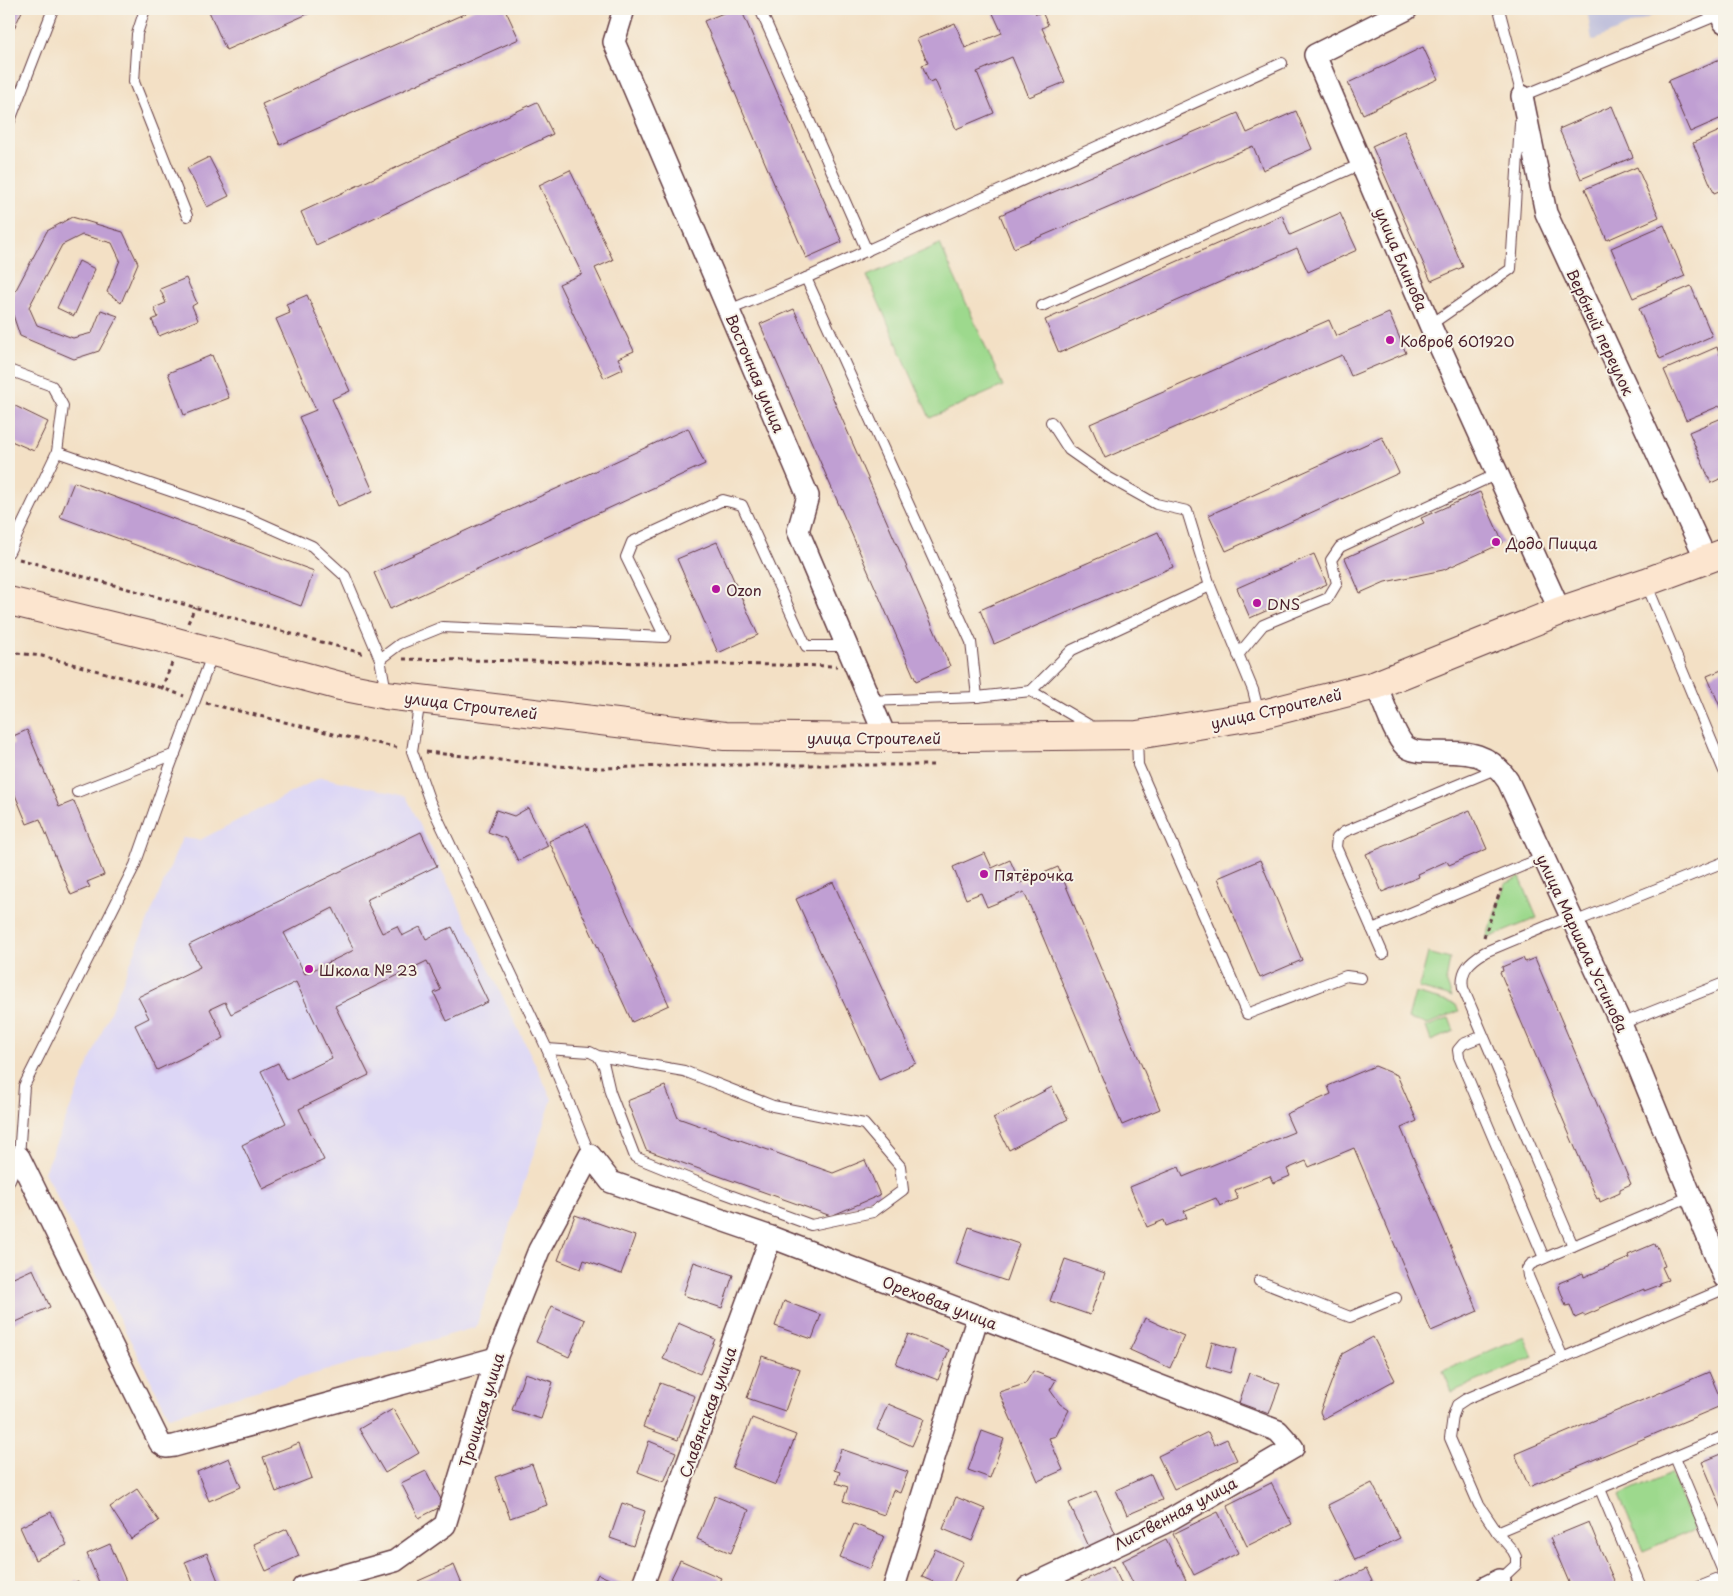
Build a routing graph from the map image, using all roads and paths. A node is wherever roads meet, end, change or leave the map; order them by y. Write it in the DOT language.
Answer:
graph roads {
  1 [pos="53,9"];
  2 [pos="145,9"];
  3 [pos="624,9"];
  4 [pos="760,9"];
  5 [pos="1407,9"];
  6 [pos="1499,9"];
  7 [pos="1723,16"];
  8 [pos="1282,63"];
  9 [pos="1522,96"];
  10 [pos="9,123"];
  11 [pos="1361,164"];
  12 [pos="187,216"];
  13 [pos="867,251"];
  14 [pos="806,278"];
  15 [pos="1042,306"];
  16 [pos="729,310"];
  17 [pos="1430,325"];
  18 [pos="9,370"];
  19 [pos="1051,422"];
  20 [pos="57,452"];
  21 [pos="1497,474"];
  22 [pos="9,552"];
  23 [pos="1715,556"];
  24 [pos="1646,582"];
  25 [pos="1210,586"];
  26 [pos="9,600"];
  27 [pos="195,608"];
  28 [pos="1560,611"];
  29 [pos="180,643"];
  30 [pos="846,646"];
  31 [pos="9,652"];
  32 [pos="214,653"];
  33 [pos="1238,655"];
  34 [pos="380,659"];
  35 [pos="1376,684"];
  36 [pos="162,688"];
  37 [pos="1031,691"];
  38 [pos="386,695"];
  39 [pos="977,697"];
  40 [pos="420,699"];
  41 [pos="196,700"];
  42 [pos="869,701"];
  43 [pos="1259,715"];
  44 [pos="1105,735"];
  45 [pos="1137,735"];
  46 [pos="886,738"];
  47 [pos="412,751"];
  48 [pos="175,754"];
  49 [pos="933,766"];
  50 [pos="1498,768"];
  51 [pos="1724,771"];
  52 [pos="77,792"];
  53 [pos="1544,856"];
  54 [pos="1724,862"];
  55 [pos="1506,872"];
  56 [pos="1573,919"];
  57 [pos="1372,929"];
  58 [pos="1383,954"];
  59 [pos="1477,957"];
  60 [pos="1361,978"];
  61 [pos="1724,983"];
  62 [pos="1621,1024"];
  63 [pos="1483,1036"];
  64 [pos="547,1049"];
  65 [pos="598,1056"];
  66 [pos="590,1155"];
  67 [pos="19,1156"];
  68 [pos="9,1182"];
  69 [pos="1692,1196"];
  70 [pos="771,1237"];
  71 [pos="1573,1246"];
  72 [pos="1544,1258"];
  73 [pos="1722,1267"];
  74 [pos="1260,1281"];
  75 [pos="1724,1289"];
  76 [pos="1396,1298"];
  77 [pos="978,1316"];
  78 [pos="496,1358"];
  79 [pos="1563,1358"];
  80 [pos="1724,1436"];
  81 [pos="1293,1448"];
  82 [pos="1675,1457"];
  83 [pos="1600,1489"];
  84 [pos="1497,1532"];
  85 [pos="1724,1575"];
  86 [pos="1497,1585"];
  87 [pos="303,1587"];
  88 [pos="642,1587"];
  89 [pos="894,1587"];
  90 [pos="1028,1587"];
  91 [pos="1641,1587"];
  92 [pos="1699,1587"];
  1 -- 10 [label="lane"];
  2 -- 12 [label="lane"];
  3 -- 16 [label="street, Восточная улица"];
  4 -- 13 [label="lane"];
  5 -- 11 [label="street, улица Блинова"];
  6 -- 9 [label="lane"];
  7 -- 9 [label="lane"];
  8 -- 13 [label="lane"];
  9 -- 17 [label="lane"];
  9 -- 23 [label="street, Вербный переулок"];
  11 -- 15 [label="lane"];
  11 -- 17 [label="street, улица Блинова"];
  13 -- 14 [label="lane"];
  14 -- 16 [label="lane"];
  14 -- 39 [label="lane"];
  16 -- 30 [label="street, Восточная улица"];
  17 -- 21 [label="street, улица Блинова"];
  18 -- 20 [label="lane"];
  19 -- 25 [label="lane"];
  20 -- 22 [label="lane"];
  20 -- 34 [label="lane"];
  21 -- 28 [label="street, улица Блинова"];
  21 -- 33 [label="lane"];
  23 -- 24 [label="main road, улица Строителей"];
  24 -- 28 [label="main road, улица Строителей"];
  24 -- 51 [label="lane"];
  25 -- 33 [label="lane"];
  25 -- 37 [label="lane"];
  26 -- 29 [label="main road, улица Строителей"];
  27 -- 29 [label="path"];
  28 -- 35 [label="main road, улица Строителей"];
  29 -- 32 [label="main road, улица Строителей"];
  29 -- 36 [label="path"];
  30 -- 34 [label="lane"];
  30 -- 42 [label="street, Восточная улица"];
  31 -- 36 [label="path"];
  32 -- 38 [label="main road, улица Строителей"];
  32 -- 41 [label="lane"];
  33 -- 43 [label="lane"];
  34 -- 38 [label="lane"];
  35 -- 43 [label="main road, улица Строителей"];
  35 -- 50 [label="street, улица Маршала Устинова"];
  36 -- 41 [label="path"];
  37 -- 39 [label="lane"];
  37 -- 44 [label="lane"];
  38 -- 40 [label="main road, улица Строителей"];
  39 -- 42 [label="lane"];
  40 -- 46 [label="main road, улица Строителей"];
  40 -- 47 [label="lane"];
  41 -- 47 [label="path"];
  41 -- 48 [label="lane"];
  42 -- 46 [label="street, Восточная улица"];
  43 -- 45 [label="main road, улица Строителей"];
  44 -- 45 [label="main road, улица Строителей"];
  44 -- 46 [label="main road, улица Строителей"];
  45 -- 60 [label="lane"];
  47 -- 49 [label="path"];
  47 -- 64 [label="lane"];
  48 -- 52 [label="lane"];
  48 -- 67 [label="lane"];
  50 -- 53 [label="street, улица Маршала Устинова"];
  50 -- 57 [label="lane"];
  53 -- 55 [label="lane"];
  53 -- 56 [label="street, улица Маршала Устинова"];
  54 -- 56 [label="lane"];
  55 -- 57 [label="lane"];
  55 -- 59 [label="path"];
  56 -- 59 [label="lane"];
  56 -- 62 [label="street, улица Маршала Устинова"];
  57 -- 58 [label="lane"];
  59 -- 63 [label="lane"];
  61 -- 62 [label="lane"];
  62 -- 69 [label="street, улица Маршала Устинова"];
  63 -- 71 [label="lane"];
  63 -- 72 [label="lane"];
  64 -- 65 [label="lane"];
  64 -- 66 [label="lane"];
  65 -- 65 [label="lane"];
  66 -- 70 [label="street, Ореховая улица"];
  66 -- 78 [label="street, Троицкая улица"];
  67 -- 68 [label="lane"];
  67 -- 78 [label="street"];
  69 -- 71 [label="lane"];
  69 -- 73 [label="street, улица Маршала Устинова"];
  70 -- 77 [label="street, Ореховая улица"];
  70 -- 88 [label="street, Славянская улица"];
  71 -- 72 [label="lane"];
  72 -- 79 [label="lane"];
  74 -- 76 [label="lane"];
  75 -- 79 [label="lane"];
  77 -- 81 [label="street, Ореховая улица"];
  77 -- 89 [label="street"];
  78 -- 87 [label="street, Троицкая улица"];
  79 -- 84 [label="lane"];
  80 -- 82 [label="lane"];
  81 -- 90 [label="street, Лиственная улица"];
  82 -- 83 [label="lane"];
  82 -- 85 [label="lane"];
  83 -- 84 [label="lane"];
  83 -- 91 [label="lane"];
  84 -- 86 [label="lane"];
  85 -- 92 [label="lane"];
}
